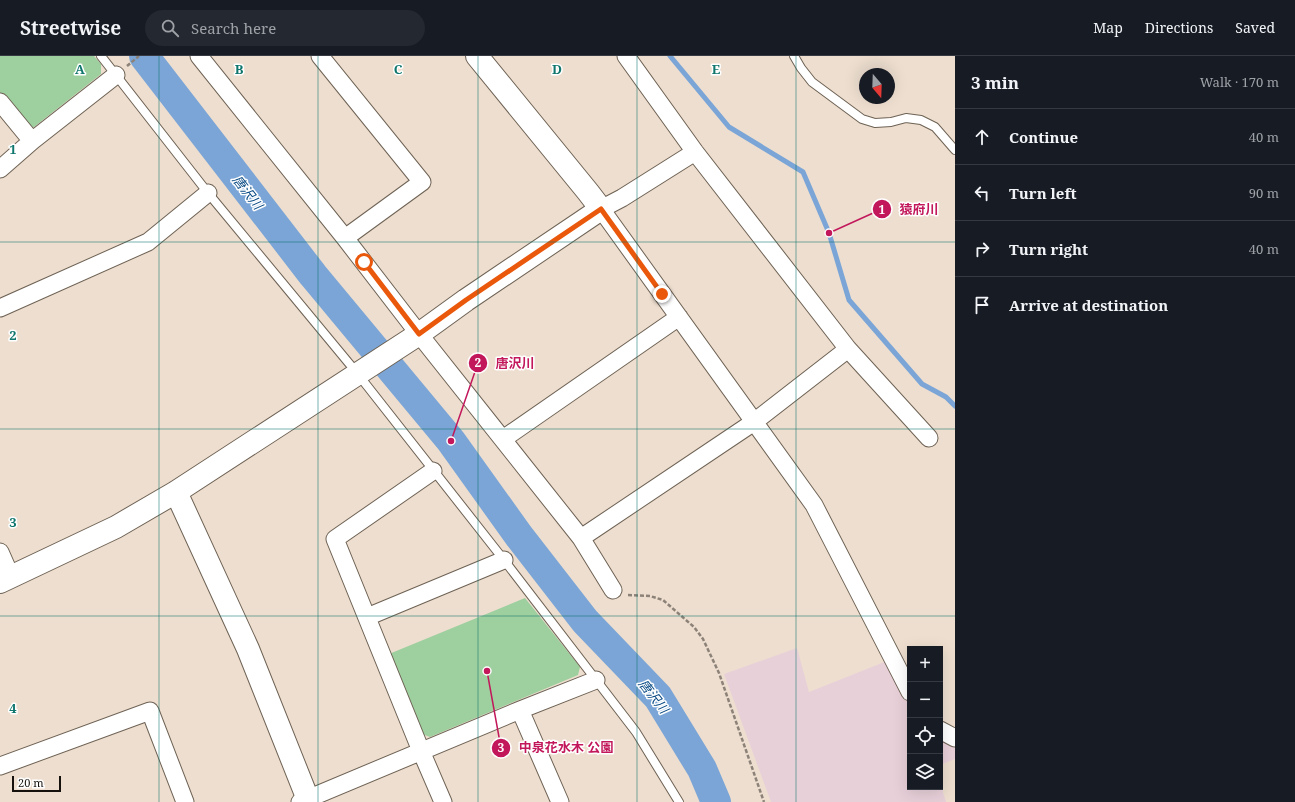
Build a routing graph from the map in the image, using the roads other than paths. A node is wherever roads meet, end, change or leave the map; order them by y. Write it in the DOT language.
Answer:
graph roads {
  1 [pos="101,56"];
  2 [pos="199,56"];
  3 [pos="320,56"];
  4 [pos="477,56"];
  5 [pos="626,56"];
  6 [pos="794,56"];
  7 [pos="121,71"];
  8 [pos="0,102"];
  9 [pos="32,141"];
  10 [pos="955,150"];
  11 [pos="695,152"];
  12 [pos="0,169"];
  13 [pos="208,193"];
  14 [pos="601,209"];
  15 [pos="345,238"];
  16 [pos="0,308"];
  17 [pos="678,317"];
  18 [pos="419,334"];
  19 [pos="848,350"];
  20 [pos="357,373"];
  21 [pos="754,422"];
  22 [pos="929,438"];
  23 [pos="503,439"];
  24 [pos="433,471"];
  25 [pos="176,492"];
  26 [pos="581,538"];
  27 [pos="0,552"];
  28 [pos="504,560"];
  29 [pos="5,580"];
  30 [pos="614,590"];
  31 [pos="367,617"];
  32 [pos="596,680"];
  33 [pos="907,686"];
  34 [pos="520,710"];
  35 [pos="943,732"];
  36 [pos="955,738"];
  37 [pos="421,751"];
  38 [pos="0,766"];
  39 [pos="306,801"];
  40 [pos="185,802"];
  41 [pos="443,802"];
  42 [pos="560,802"];
  43 [pos="679,802"];
  1 -- 7 [label="lane"];
  2 -- 15 [label="street"];
  3 -- 15 [label="street"];
  4 -- 14 [label="street"];
  5 -- 11 [label="street"];
  6 -- 10 [label="lane"];
  7 -- 9 [label="street"];
  7 -- 13 [label="lane"];
  8 -- 9 [label="street"];
  9 -- 12 [label="street"];
  11 -- 14 [label="street"];
  11 -- 19 [label="street"];
  13 -- 16 [label="street"];
  13 -- 20 [label="lane"];
  14 -- 17 [label="street"];
  14 -- 18 [label="street"];
  15 -- 18 [label="street"];
  17 -- 21 [label="street"];
  17 -- 23 [label="street"];
  18 -- 20 [label="street"];
  18 -- 23 [label="street"];
  19 -- 21 [label="street"];
  19 -- 22 [label="street"];
  20 -- 24 [label="lane"];
  20 -- 25 [label="street"];
  21 -- 26 [label="street"];
  21 -- 33 [label="street"];
  23 -- 26 [label="street"];
  24 -- 28 [label="lane"];
  24 -- 31 [label="street"];
  25 -- 29 [label="street"];
  25 -- 39 [label="street"];
  26 -- 30 [label="street"];
  27 -- 29 [label="street"];
  28 -- 31 [label="street"];
  28 -- 32 [label="lane"];
  31 -- 37 [label="street"];
  32 -- 34 [label="street"];
  32 -- 43 [label="lane"];
  34 -- 37 [label="street"];
  34 -- 42 [label="street"];
  35 -- 36 [label="street"];
  37 -- 39 [label="street"];
  37 -- 41 [label="street"];
  38 -- 40 [label="street"];
}
